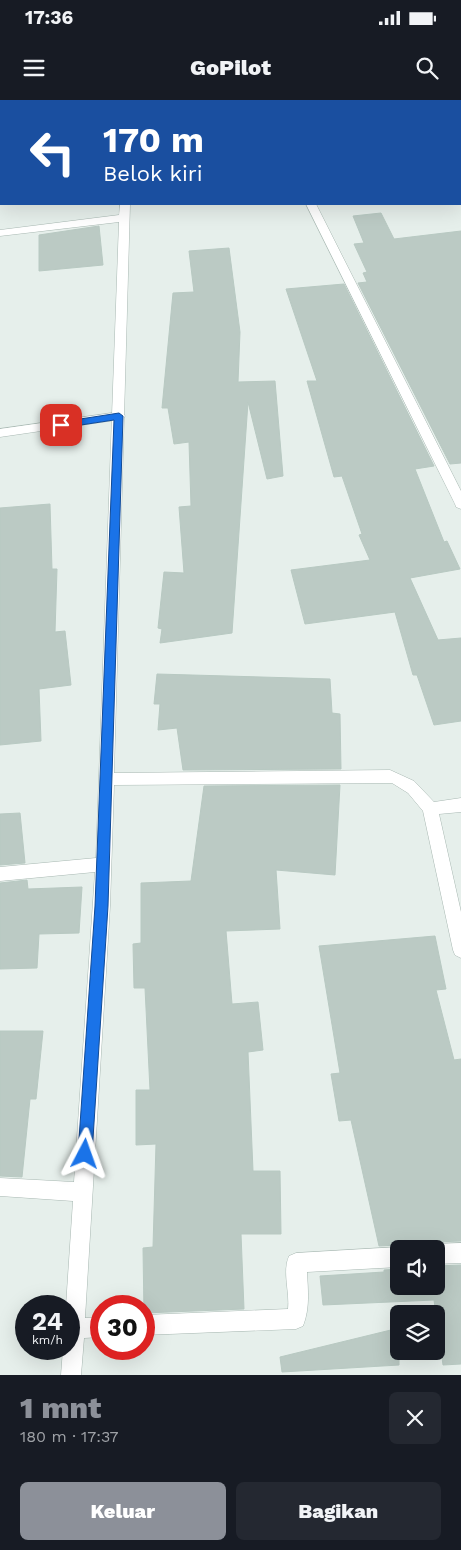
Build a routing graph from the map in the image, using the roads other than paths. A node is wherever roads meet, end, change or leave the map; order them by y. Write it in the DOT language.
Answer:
graph roads {
  1 [pos="312,205"];
  2 [pos="124,211"];
  3 [pos="0,233"];
  4 [pos="119,416"];
  5 [pos="0,433"];
  6 [pos="461,504"];
  7 [pos="106,779"];
  8 [pos="461,805"];
  9 [pos="430,809"];
  10 [pos="103,864"];
  11 [pos="0,874"];
  12 [pos="461,950"];
  13 [pos="0,1187"];
  14 [pos="83,1192"];
  15 [pos="461,1253"];
  16 [pos="445,1254"];
  17 [pos="390,1258"];
  18 [pos="76,1295"];
  19 [pos="155,1325"];
  20 [pos="72,1360"];
  21 [pos="71,1375"];
  1 -- 6 [label="street"];
  2 -- 3 [label="street"];
  2 -- 4 [label="street"];
  4 -- 5 [label="street"];
  4 -- 7 [label="street"];
  7 -- 9 [label="street"];
  7 -- 10 [label="street"];
  8 -- 9 [label="street"];
  9 -- 12 [label="street"];
  10 -- 11 [label="street"];
  10 -- 14 [label="street"];
  13 -- 14 [label="street"];
  14 -- 18 [label="street"];
  15 -- 16 [label="street"];
  17 -- 19 [label="street"];
  20 -- 21 [label="street"];
}
